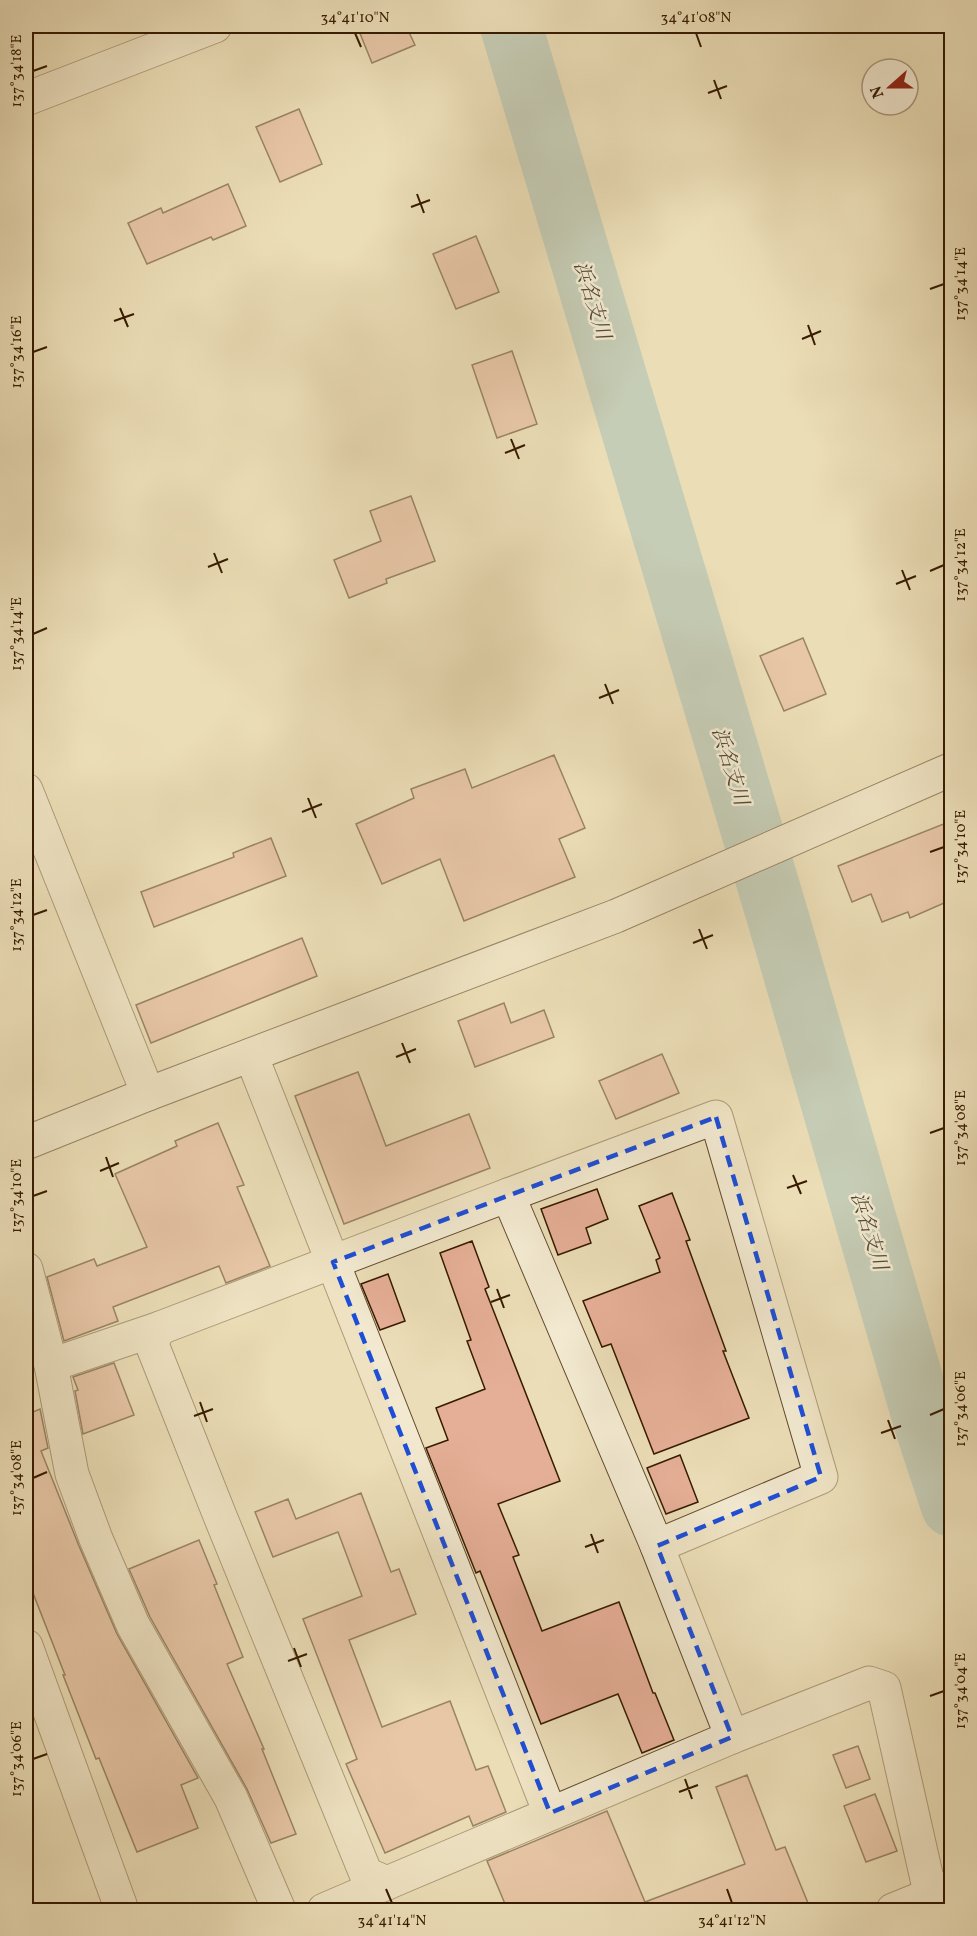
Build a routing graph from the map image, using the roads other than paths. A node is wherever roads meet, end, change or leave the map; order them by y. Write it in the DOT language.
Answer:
graph roads {
  1 [pos="215,26"];
  2 [pos="26,99"];
  3 [pos="951,769"];
  4 [pos="26,790"];
  5 [pos="251,1054"];
  6 [pos="148,1094"];
  7 [pos="26,1143"];
  8 [pos="508,1195"];
  9 [pos="333,1262"];
  10 [pos="26,1269"];
  11 [pos="160,1328"];
  12 [pos="51,1365"];
  13 [pos="657,1546"];
  14 [pos="26,1646"];
  15 [pos="732,1737"];
  16 [pos="550,1813"];
  17 [pos="387,1883"];
  18 [pos="938,1897"];
  19 [pos="122,1911"];
  20 [pos="279,1911"];
  21 [pos="324,1911"];
  22 [pos="893,1911"];
  1 -- 2 [label="street"];
  3 -- 5 [label="street"];
  4 -- 6 [label="street"];
  5 -- 6 [label="street"];
  5 -- 9 [label="street"];
  6 -- 7 [label="street"];
  8 -- 9 [label="street"];
  8 -- 13 [label="street"];
  8 -- 13 [label="street"];
  9 -- 11 [label="street"];
  9 -- 16 [label="street"];
  10 -- 12 [label="street"];
  11 -- 12 [label="street"];
  11 -- 17 [label="street"];
  12 -- 20 [label="street"];
  13 -- 15 [label="street"];
  14 -- 19 [label="street"];
  15 -- 16 [label="street"];
  15 -- 18 [label="street"];
  16 -- 17 [label="street"];
  17 -- 21 [label="street"];
  18 -- 22 [label="street"];
}
